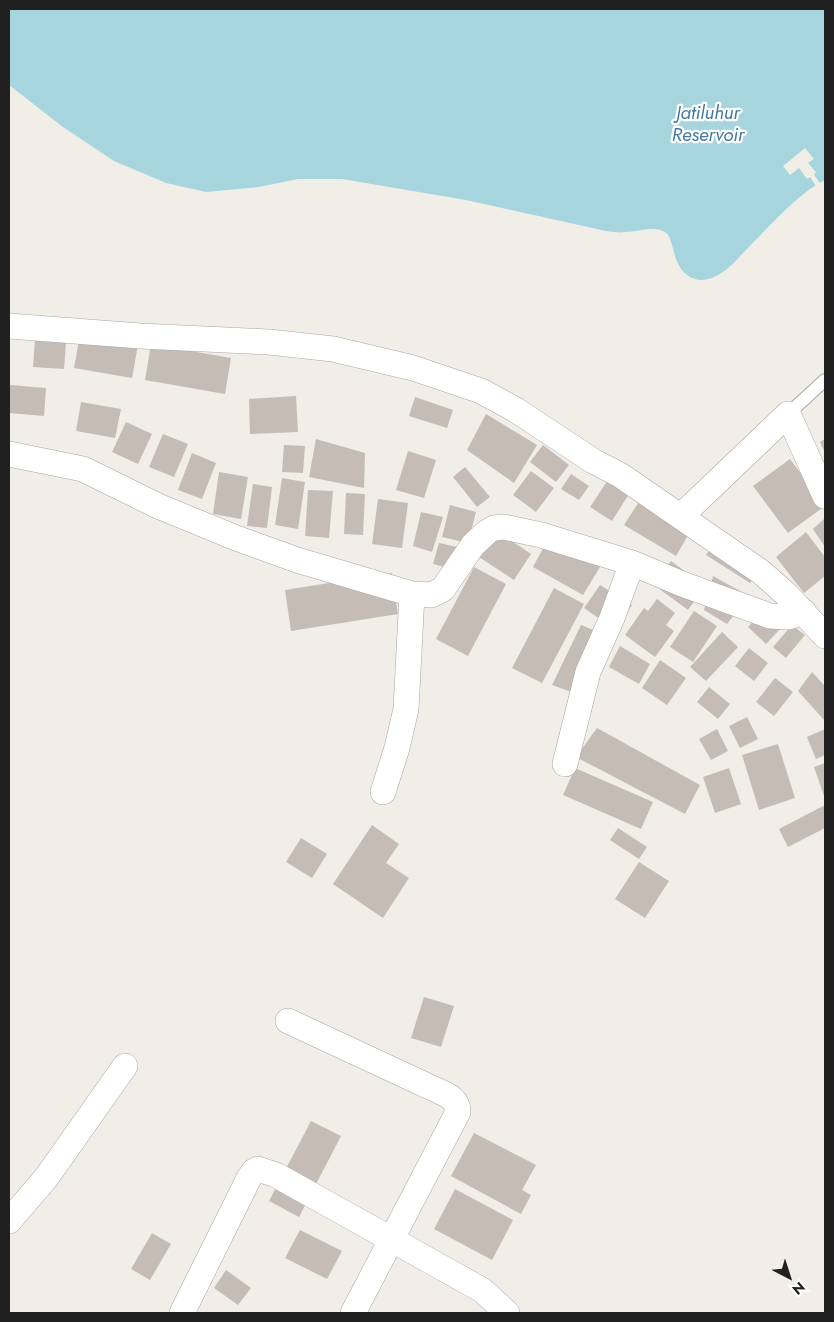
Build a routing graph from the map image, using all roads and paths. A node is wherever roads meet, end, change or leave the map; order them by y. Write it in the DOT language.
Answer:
graph roads {
  1 [pos="9,326"];
  2 [pos="825,380"];
  3 [pos="788,414"];
  4 [pos="9,454"];
  5 [pos="825,496"];
  6 [pos="681,516"];
  7 [pos="632,563"];
  8 [pos="412,594"];
  9 [pos="804,612"];
  10 [pos="825,636"];
  11 [pos="565,764"];
  12 [pos="383,792"];
  13 [pos="288,1021"];
  14 [pos="125,1066"];
  15 [pos="9,1221"];
  16 [pos="391,1240"];
  17 [pos="182,1313"];
  18 [pos="353,1313"];
  19 [pos="507,1313"];
  1 -- 6 [label="street"];
  2 -- 3 [label="lane"];
  3 -- 5 [label="street"];
  3 -- 6 [label="street"];
  4 -- 8 [label="street"];
  6 -- 9 [label="street"];
  7 -- 8 [label="street"];
  7 -- 9 [label="street"];
  7 -- 11 [label="street"];
  8 -- 12 [label="street"];
  9 -- 10 [label="street"];
  13 -- 16 [label="street"];
  14 -- 15 [label="street"];
  16 -- 17 [label="street"];
  16 -- 18 [label="street"];
  16 -- 19 [label="street"];
}
